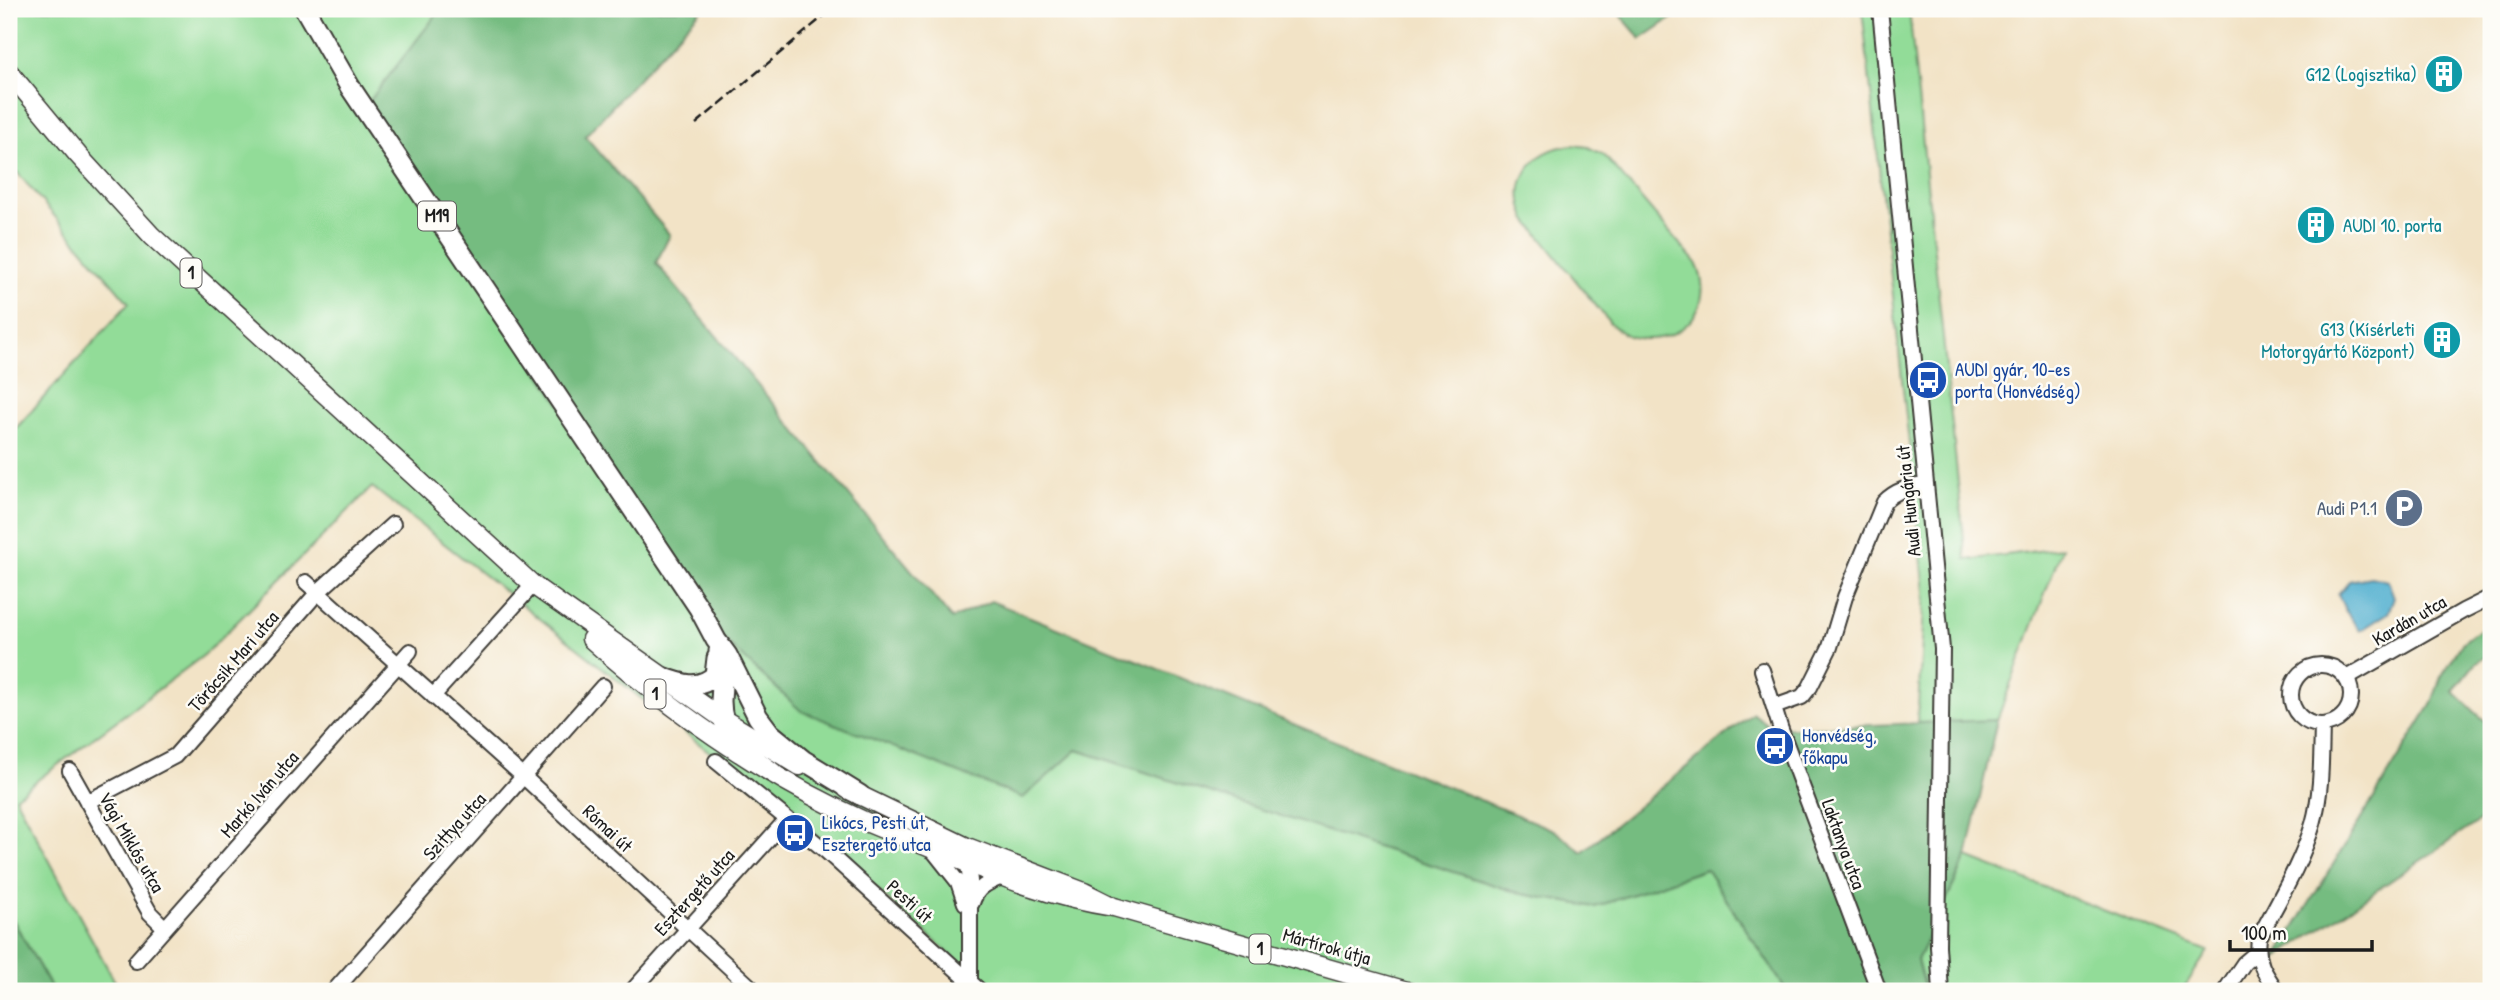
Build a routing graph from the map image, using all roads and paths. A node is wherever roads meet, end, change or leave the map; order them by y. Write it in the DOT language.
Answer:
graph roads {
  1 [pos="305,9"];
  2 [pos="1880,9"];
  3 [pos="9,72"];
  4 [pos="1925,485"];
  5 [pos="393,524"];
  6 [pos="306,582"];
  7 [pos="533,584"];
  8 [pos="318,592"];
  9 [pos="2491,597"];
  10 [pos="549,598"];
  11 [pos="716,640"];
  12 [pos="410,651"];
  13 [pos="398,664"];
  14 [pos="1762,670"];
  15 [pos="662,677"];
  16 [pos="2346,678"];
  17 [pos="603,687"];
  18 [pos="433,696"];
  19 [pos="1774,707"];
  20 [pos="723,719"];
  21 [pos="2322,725"];
  22 [pos="716,761"];
  23 [pos="70,771"];
  24 [pos="773,773"];
  25 [pos="524,777"];
  26 [pos="860,795"];
  27 [pos="87,802"];
  28 [pos="787,819"];
  29 [pos="931,848"];
  30 [pos="967,855"];
  31 [pos="1002,877"];
  32 [pos="1114,907"];
  33 [pos="969,918"];
  34 [pos="166,928"];
  35 [pos="688,928"];
  36 [pos="2258,952"];
  37 [pos="136,961"];
  38 [pos="975,987"];
  39 [pos="334,991"];
  40 [pos="632,991"];
  41 [pos="755,991"];
  42 [pos="1407,991"];
  43 [pos="1879,991"];
  44 [pos="1941,991"];
  45 [pos="2225,991"];
  46 [pos="2277,991"];
  1 -- 11 [label="highway, M19"];
  2 -- 4 [label="street, Audi Hungária út"];
  3 -- 7 [label="main road, 1"];
  4 -- 19 [label="street"];
  4 -- 44 [label="street, Audi Hungária út"];
  5 -- 8 [label="street, Törőcsik Mari utca"];
  6 -- 8 [label="street, Római út"];
  7 -- 10 [label="main road, 1"];
  7 -- 18 [label="street"];
  8 -- 13 [label="street, Római út"];
  8 -- 27 [label="street, Törőcsik Mari utca"];
  9 -- 16 [label="street, Kardán utca"];
  10 -- 15 [label="main road, 1"];
  10 -- 24 [label="main road, 1"];
  11 -- 15 [label="highway"];
  11 -- 20 [label="highway"];
  11 -- 26 [label="highway"];
  12 -- 13 [label="street, Markó Iván utca"];
  13 -- 18 [label="street, Római út"];
  13 -- 34 [label="street, Markó Iván utca"];
  14 -- 19 [label="street, Laktanya utca"];
  15 -- 20 [label="main road, 1"];
  16 -- 21 [label="street"];
  16 -- 21 [label="street"];
  17 -- 25 [label="street, Szittya utca"];
  18 -- 25 [label="street, Római út"];
  19 -- 43 [label="street, Laktanya utca"];
  20 -- 24 [label="highway"];
  20 -- 26 [label="main road, 1"];
  21 -- 36 [label="street"];
  22 -- 28 [label="street, Pesti út"];
  23 -- 27 [label="street, Vági Miklós utca"];
  24 -- 29 [label="main road, 1"];
  25 -- 35 [label="street, Római út"];
  25 -- 39 [label="street, Szittya utca"];
  26 -- 30 [label="main road, 1"];
  27 -- 34 [label="street, Vági Miklós utca"];
  28 -- 35 [label="street, Esztergető utca"];
  28 -- 38 [label="street, Pesti út"];
  29 -- 30 [label="main road, 1"];
  29 -- 33 [label="street"];
  30 -- 31 [label="main road, 1"];
  30 -- 32 [label="main road, 1"];
  30 -- 33 [label="street"];
  31 -- 32 [label="main road, 1"];
  31 -- 33 [label="street"];
  32 -- 42 [label="main road, Mártírok útja / 1"];
  33 -- 38 [label="street"];
  34 -- 37 [label="street, Markó Iván utca"];
  35 -- 40 [label="street, Esztergető utca"];
  35 -- 41 [label="street, Római út"];
  36 -- 45 [label="street"];
  36 -- 46 [label="street"];
}
